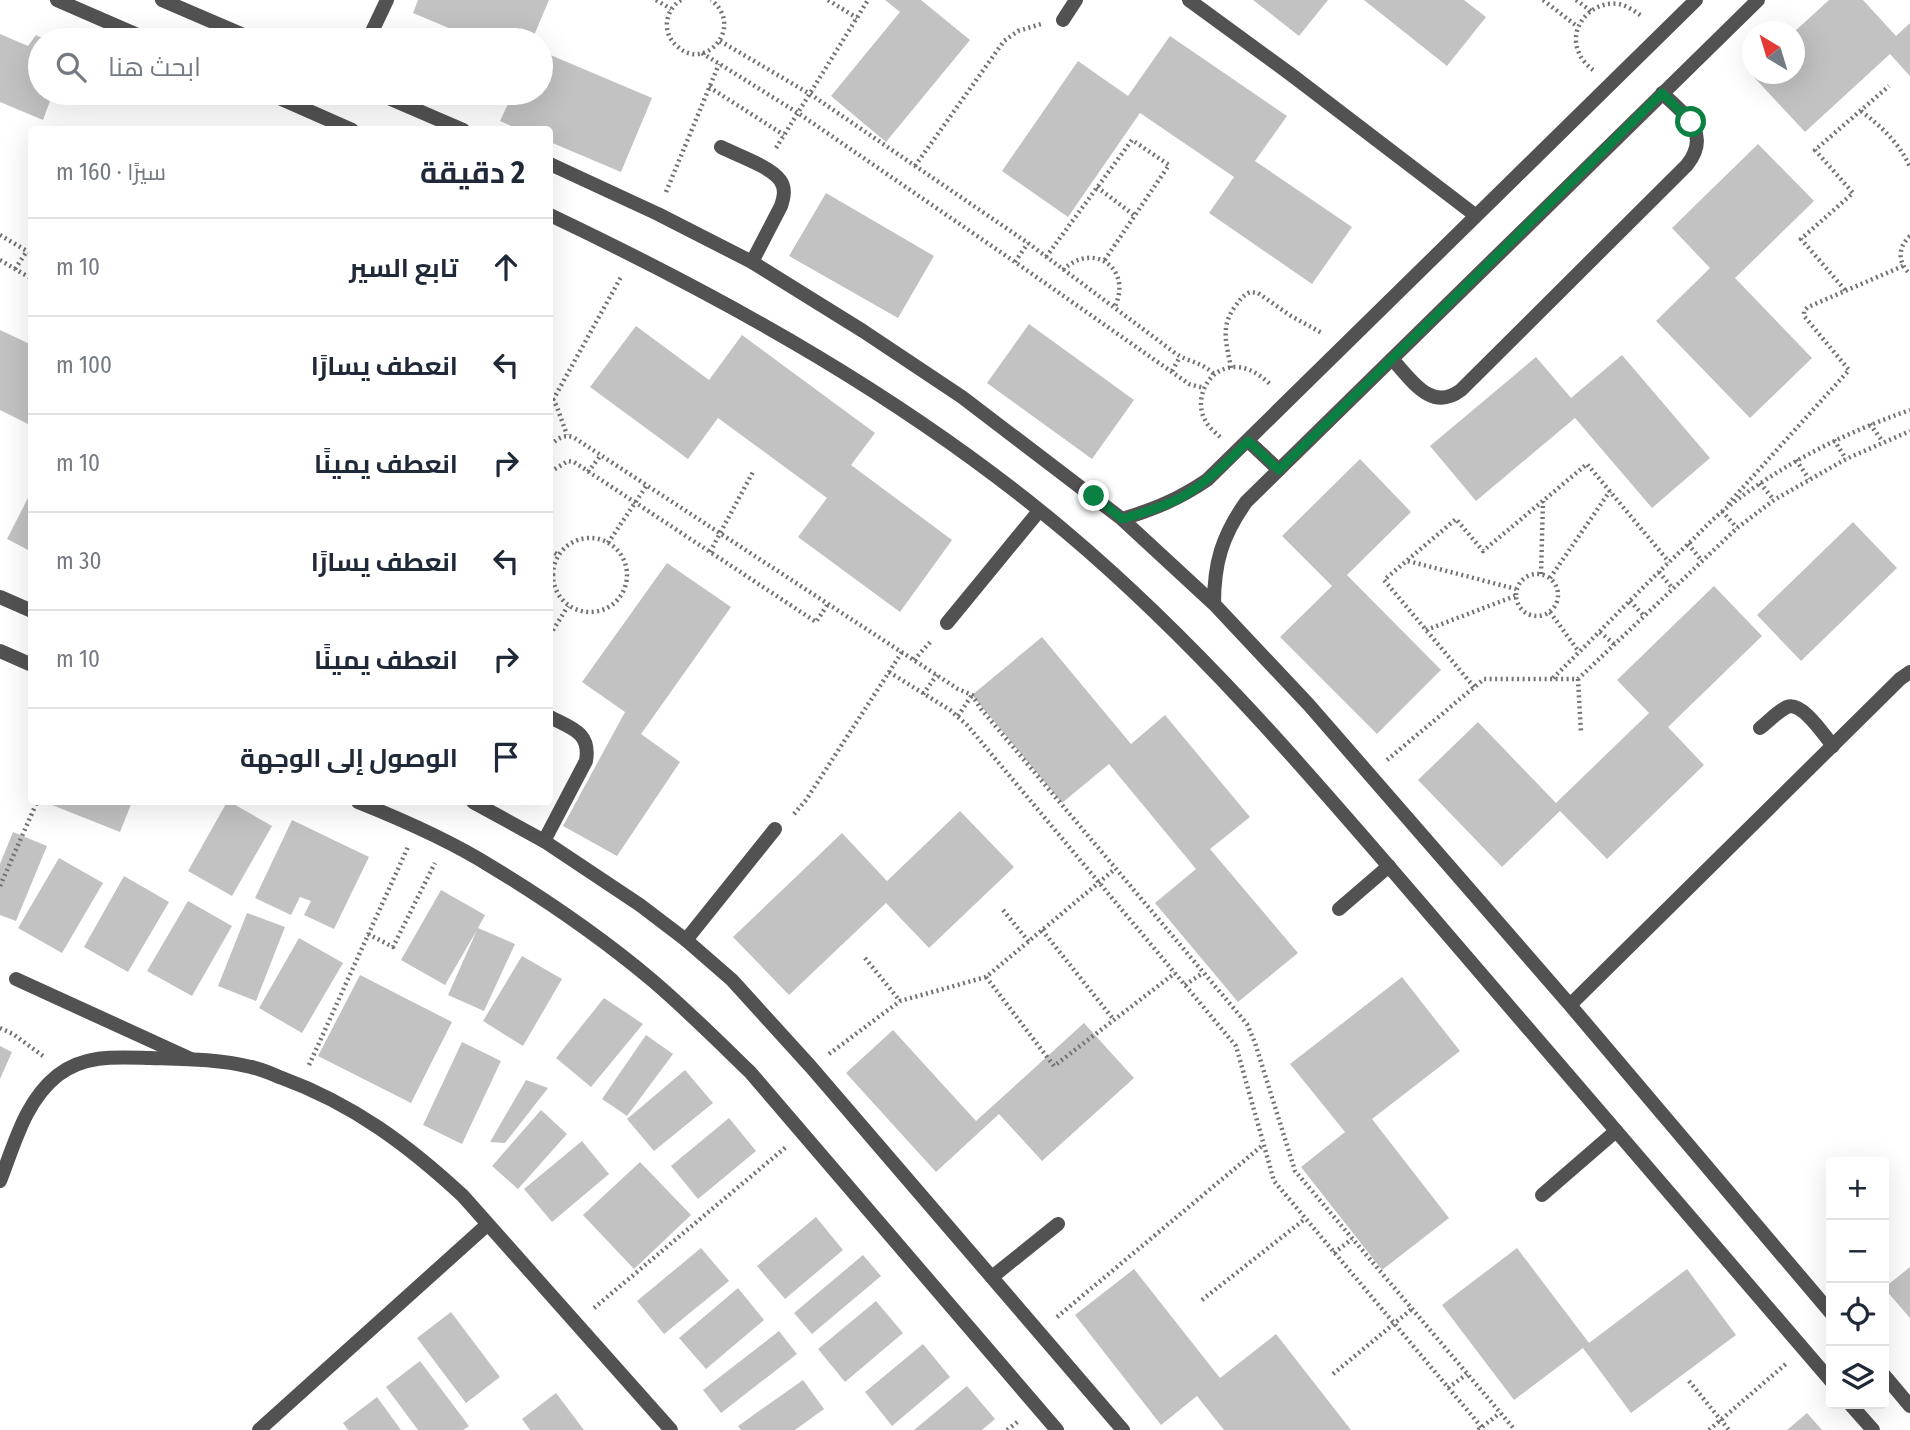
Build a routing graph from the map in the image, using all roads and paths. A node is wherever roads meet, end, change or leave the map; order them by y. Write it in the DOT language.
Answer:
graph roads {
  1 [pos="57,0"];
  2 [pos="162,0"];
  3 [pos="387,0"];
  4 [pos="656,0"];
  5 [pos="681,0"];
  6 [pos="711,0"];
  7 [pos="828,0"];
  8 [pos="868,0"];
  9 [pos="1076,0"];
  10 [pos="1189,0"];
  11 [pos="1543,0"];
  12 [pos="1576,0"];
  13 [pos="1696,0"];
  14 [pos="1758,0"];
  15 [pos="671,9"];
  16 [pos="1591,11"];
  17 [pos="858,18"];
  18 [pos="1063,20"];
  19 [pos="1578,27"];
  20 [pos="121,28"];
  21 [pos="228,28"];
  22 [pos="374,28"];
  23 [pos="1665,30"];
  24 [pos="720,41"];
  25 [pos="702,53"];
  26 [pos="719,64"];
  27 [pos="1609,85"];
  28 [pos="1889,86"];
  29 [pos="709,87"];
  30 [pos="1662,93"];
  31 [pos="810,94"];
  32 [pos="295,105"];
  33 [pos="400,105"];
  34 [pos="1861,111"];
  35 [pos="797,113"];
  36 [pos="439,125"];
  37 [pos="343,126"];
  38 [pos="784,135"];
  39 [pos="721,147"];
  40 [pos="553,165"];
  41 [pos="915,166"];
  42 [pos="1910,167"];
  43 [pos="763,168"];
  44 [pos="1097,187"];
  45 [pos="658,214"];
  46 [pos="1475,215"];
  47 [pos="553,216"];
  48 [pos="1135,216"];
  49 [pos="0,235"];
  50 [pos="1910,236"];
  51 [pos="1028,243"];
  52 [pos="28,251"];
  53 [pos="28,253"];
  54 [pos="633,254"];
  55 [pos="1046,257"];
  56 [pos="0,260"];
  57 [pos="1104,261"];
  58 [pos="752,262"];
  59 [pos="1015,262"];
  60 [pos="1903,267"];
  61 [pos="15,269"];
  62 [pos="1063,270"];
  63 [pos="1910,274"];
  64 [pos="28,277"];
  65 [pos="1845,290"];
  66 [pos="1114,309"];
  67 [pos="1344,346"];
  68 [pos="1180,357"];
  69 [pos="1392,359"];
  70 [pos="1231,368"];
  71 [pos="1172,372"];
  72 [pos="1215,375"];
  73 [pos="1204,388"];
  74 [pos="553,400"];
  75 [pos="1289,400"];
  76 [pos="1910,410"];
  77 [pos="1870,424"];
  78 [pos="1910,431"];
  79 [pos="567,435"];
  80 [pos="1834,440"];
  81 [pos="1248,441"];
  82 [pos="1883,442"];
  83 [pos="553,443"];
  84 [pos="1235,454"];
  85 [pos="601,455"];
  86 [pos="1846,459"];
  87 [pos="1796,460"];
  88 [pos="553,470"];
  89 [pos="754,470"];
  90 [pos="1279,470"];
  91 [pos="588,472"];
  92 [pos="1809,479"];
  93 [pos="1760,483"];
  94 [pos="647,485"];
  95 [pos="1610,491"];
  96 [pos="1774,500"];
  97 [pos="1544,501"];
  98 [pos="635,502"];
  99 [pos="1040,511"];
  100 [pos="1722,511"];
  101 [pos="1122,519"];
  102 [pos="1737,528"];
  103 [pos="720,533"];
  104 [pos="608,543"];
  105 [pos="1688,544"];
  106 [pos="553,552"];
  107 [pos="709,552"];
  108 [pos="558,555"];
  109 [pos="1407,561"];
  110 [pos="1702,561"];
  111 [pos="1669,562"];
  112 [pos="553,566"];
  113 [pos="1659,572"];
  114 [pos="1541,574"];
  115 [pos="1550,578"];
  116 [pos="553,581"];
  117 [pos="1673,589"];
  118 [pos="1516,592"];
  119 [pos="0,597"];
  120 [pos="1630,601"];
  121 [pos="828,604"];
  122 [pos="1214,604"];
  123 [pos="568,606"];
  124 [pos="28,609"];
  125 [pos="1550,612"];
  126 [pos="1644,617"];
  127 [pos="947,623"];
  128 [pos="553,630"];
  129 [pos="1426,630"];
  130 [pos="1600,632"];
  131 [pos="1615,645"];
  132 [pos="0,651"];
  133 [pos="902,652"];
  134 [pos="1580,652"];
  135 [pos="28,663"];
  136 [pos="889,671"];
  137 [pos="1910,672"];
  138 [pos="937,675"];
  139 [pos="1553,679"];
  140 [pos="1578,679"];
  141 [pos="1474,687"];
  142 [pos="923,694"];
  143 [pos="972,695"];
  144 [pos="958,716"];
  145 [pos="553,719"];
  146 [pos="1760,728"];
  147 [pos="1581,733"];
  148 [pos="1833,746"];
  149 [pos="1370,775"];
  150 [pos="36,805"];
  151 [pos="369,805"];
  152 [pos="481,805"];
  153 [pos="417,827"];
  154 [pos="775,829"];
  155 [pos="544,841"];
  156 [pos="446,842"];
  157 [pos="1389,866"];
  158 [pos="1115,869"];
  159 [pos="1099,883"];
  160 [pos="0,886"];
  161 [pos="1339,909"];
  162 [pos="1003,910"];
  163 [pos="1042,930"];
  164 [pos="368,934"];
  165 [pos="686,940"];
  166 [pos="1029,942"];
  167 [pos="865,958"];
  168 [pos="1203,972"];
  169 [pos="1175,973"];
  170 [pos="986,977"];
  171 [pos="16,979"];
  172 [pos="1185,985"];
  173 [pos="900,1001"];
  174 [pos="1570,1005"];
  175 [pos="1114,1020"];
  176 [pos="0,1028"];
  177 [pos="192,1059"];
  178 [pos="811,1067"];
  179 [pos="60,1073"];
  180 [pos="300,1084"];
  181 [pos="1616,1131"];
  182 [pos="802,1133"];
  183 [pos="1263,1145"];
  184 [pos="0,1181"];
  185 [pos="1542,1195"];
  186 [pos="1305,1219"];
  187 [pos="488,1224"];
  188 [pos="1058,1224"];
  189 [pos="1352,1239"];
  190 [pos="1334,1253"];
  191 [pos="992,1277"];
  192 [pos="1202,1300"];
  193 [pos="1826,1307"];
  194 [pos="1413,1308"];
  195 [pos="576,1323"];
  196 [pos="1394,1324"];
  197 [pos="1039,1332"];
  198 [pos="1804,1349"];
  199 [pos="1333,1374"];
  200 [pos="1467,1374"];
  201 [pos="1826,1375"];
  202 [pos="1689,1381"];
  203 [pos="1889,1381"];
  204 [pos="1448,1388"];
  205 [pos="1910,1406"];
  206 [pos="1854,1409"];
  207 [pos="1500,1413"];
  208 [pos="1721,1420"];
  209 [pos="1481,1429"];
  210 [pos="259,1430"];
  211 [pos="671,1430"];
  212 [pos="1057,1430"];
  213 [pos="1123,1430"];
  214 [pos="1514,1430"];
  215 [pos="1709,1430"];
  216 [pos="1729,1430"];
  217 [pos="1873,1430"];
  1 -- 20 [label="street"];
  2 -- 21 [label="street"];
  3 -- 22 [label="street"];
  4 -- 15 [label="path"];
  5 -- 15 [label="path"];
  6 -- 24 [label="path"];
  7 -- 17 [label="path"];
  8 -- 17 [label="path"];
  9 -- 18 [label="street"];
  10 -- 46 [label="street"];
  11 -- 19 [label="path"];
  12 -- 16 [label="path"];
  13 -- 23 [label="street"];
  14 -- 30 [label="street"];
  15 -- 25 [label="path"];
  16 -- 19 [label="path"];
  16 -- 23 [label="path"];
  17 -- 31 [label="path"];
  18 -- 41 [label="path"];
  19 -- 27 [label="path"];
  23 -- 27 [label="street"];
  24 -- 25 [label="path"];
  24 -- 31 [label="path"];
  25 -- 26 [label="path"];
  26 -- 29 [label="path"];
  26 -- 35 [label="path"];
  27 -- 46 [label="street"];
  28 -- 34 [label="path"];
  29 -- 38 [label="path"];
  29 -- 45 [label="path"];
  30 -- 69 [label="street"];
  30 -- 69 [label="street"];
  31 -- 35 [label="path"];
  31 -- 41 [label="path"];
  32 -- 37 [label="street"];
  33 -- 36 [label="street"];
  34 -- 42 [label="path"];
  34 -- 65 [label="path"];
  35 -- 38 [label="path"];
  35 -- 59 [label="path"];
  38 -- 43 [label="path"];
  39 -- 43 [label="street"];
  40 -- 45 [label="street"];
  41 -- 51 [label="path"];
  43 -- 58 [label="street"];
  44 -- 48 [label="path"];
  44 -- 48 [label="path"];
  44 -- 55 [label="path"];
  45 -- 58 [label="street"];
  46 -- 67 [label="street"];
  47 -- 54 [label="street"];
  48 -- 57 [label="path"];
  49 -- 52 [label="path"];
  50 -- 60 [label="path"];
  51 -- 55 [label="path"];
  51 -- 59 [label="path"];
  53 -- 61 [label="path"];
  54 -- 74 [label="path"];
  54 -- 99 [label="street"];
  55 -- 62 [label="path"];
  56 -- 61 [label="path"];
  57 -- 62 [label="path"];
  57 -- 66 [label="path"];
  58 -- 101 [label="street"];
  59 -- 71 [label="path"];
  60 -- 63 [label="path"];
  60 -- 65 [label="path"];
  61 -- 64 [label="path"];
  62 -- 66 [label="path"];
  65 -- 100 [label="path"];
  66 -- 68 [label="path"];
  67 -- 70 [label="path"];
  67 -- 75 [label="street"];
  68 -- 71 [label="path"];
  68 -- 72 [label="path"];
  69 -- 90 [label="street"];
  70 -- 72 [label="path"];
  70 -- 75 [label="path"];
  71 -- 73 [label="path"];
  72 -- 73 [label="path"];
  73 -- 84 [label="path"];
  74 -- 79 [label="path"];
  75 -- 81 [label="street"];
  76 -- 77 [label="path"];
  77 -- 80 [label="path"];
  77 -- 82 [label="path"];
  78 -- 82 [label="path"];
  79 -- 83 [label="path"];
  79 -- 85 [label="path"];
  80 -- 86 [label="path"];
  80 -- 87 [label="path"];
  81 -- 84 [label="street"];
  81 -- 90 [label="street"];
  82 -- 86 [label="path"];
  84 -- 101 [label="street"];
  85 -- 91 [label="path"];
  85 -- 94 [label="path"];
  86 -- 92 [label="path"];
  87 -- 92 [label="path"];
  87 -- 93 [label="path"];
  88 -- 91 [label="path"];
  89 -- 103 [label="path"];
  90 -- 122 [label="street"];
  91 -- 98 [label="path"];
  92 -- 96 [label="path"];
  93 -- 96 [label="path"];
  93 -- 100 [label="path"];
  94 -- 98 [label="path"];
  94 -- 103 [label="path"];
  95 -- 97 [label="path"];
  95 -- 111 [label="path"];
  95 -- 115 [label="path"];
  96 -- 102 [label="path"];
  97 -- 109 [label="path"];
  97 -- 114 [label="path"];
  98 -- 104 [label="path"];
  98 -- 107 [label="path"];
  99 -- 127 [label="street"];
  99 -- 157 [label="street"];
  100 -- 102 [label="path"];
  100 -- 105 [label="path"];
  101 -- 122 [label="street"];
  102 -- 110 [label="path"];
  103 -- 107 [label="path"];
  103 -- 121 [label="path"];
  104 -- 108 [label="path"];
  104 -- 123 [label="path"];
  105 -- 110 [label="path"];
  105 -- 111 [label="path"];
  106 -- 108 [label="path"];
  107 -- 121 [label="path"];
  108 -- 112 [label="path"];
  109 -- 118 [label="path"];
  109 -- 129 [label="path"];
  110 -- 117 [label="path"];
  111 -- 113 [label="path"];
  113 -- 117 [label="path"];
  113 -- 120 [label="path"];
  114 -- 115 [label="path"];
  114 -- 118 [label="path"];
  115 -- 125 [label="path"];
  116 -- 123 [label="path"];
  117 -- 126 [label="path"];
  118 -- 125 [label="path"];
  118 -- 129 [label="path"];
  119 -- 124 [label="street"];
  120 -- 126 [label="path"];
  120 -- 130 [label="path"];
  121 -- 133 [label="path"];
  122 -- 149 [label="street"];
  123 -- 128 [label="path"];
  125 -- 134 [label="path"];
  126 -- 131 [label="path"];
  129 -- 141 [label="path"];
  130 -- 131 [label="path"];
  130 -- 134 [label="path"];
  131 -- 140 [label="path"];
  132 -- 135 [label="street"];
  133 -- 136 [label="path"];
  133 -- 138 [label="path"];
  134 -- 139 [label="path"];
  136 -- 142 [label="path"];
  136 -- 154 [label="path"];
  137 -- 148 [label="street"];
  138 -- 142 [label="path"];
  138 -- 143 [label="path"];
  139 -- 140 [label="path"];
  139 -- 141 [label="path"];
  140 -- 147 [label="path"];
  141 -- 149 [label="path"];
  142 -- 144 [label="path"];
  143 -- 144 [label="path"];
  143 -- 158 [label="path"];
  144 -- 159 [label="path"];
  145 -- 155 [label="street"];
  146 -- 148 [label="street"];
  148 -- 174 [label="street"];
  149 -- 174 [label="street"];
  150 -- 160 [label="path"];
  151 -- 153 [label="street"];
  152 -- 155 [label="street"];
  153 -- 156 [label="street"];
  153 -- 164 [label="path"];
  154 -- 165 [label="street"];
  155 -- 165 [label="street"];
  156 -- 164 [label="path"];
  156 -- 182 [label="street"];
  157 -- 161 [label="street"];
  157 -- 181 [label="street"];
  158 -- 159 [label="path"];
  158 -- 168 [label="path"];
  159 -- 163 [label="path"];
  159 -- 169 [label="path"];
  162 -- 166 [label="path"];
  163 -- 166 [label="path"];
  163 -- 175 [label="path"];
  164 -- 180 [label="path"];
  165 -- 178 [label="street"];
  166 -- 170 [label="path"];
  167 -- 173 [label="path"];
  168 -- 172 [label="path"];
  168 -- 189 [label="path"];
  169 -- 172 [label="path"];
  169 -- 175 [label="path"];
  170 -- 173 [label="path"];
  170 -- 175 [label="path"];
  171 -- 177 [label="street"];
  172 -- 183 [label="path"];
  173 -- 178 [label="path"];
  174 -- 193 [label="street"];
  176 -- 179 [label="path"];
  177 -- 179 [label="street"];
  177 -- 180 [label="street"];
  178 -- 191 [label="street"];
  179 -- 184 [label="street"];
  180 -- 187 [label="street"];
  181 -- 185 [label="street"];
  181 -- 198 [label="street"];
  182 -- 195 [label="path"];
  182 -- 212 [label="street"];
  183 -- 186 [label="path"];
  183 -- 197 [label="path"];
  186 -- 190 [label="path"];
  186 -- 192 [label="path"];
  187 -- 195 [label="street"];
  187 -- 210 [label="street"];
  188 -- 191 [label="street"];
  189 -- 190 [label="path"];
  189 -- 194 [label="path"];
  190 -- 196 [label="path"];
  191 -- 197 [label="street"];
  194 -- 196 [label="path"];
  194 -- 200 [label="path"];
  195 -- 211 [label="street"];
  196 -- 199 [label="path"];
  196 -- 204 [label="path"];
  197 -- 213 [label="street"];
  198 -- 201 [label="street"];
  198 -- 208 [label="path"];
  200 -- 204 [label="path"];
  200 -- 207 [label="path"];
  202 -- 208 [label="path"];
  203 -- 205 [label="street"];
  204 -- 209 [label="path"];
  206 -- 217 [label="street"];
  207 -- 209 [label="path"];
  207 -- 214 [label="path"];
  208 -- 215 [label="path"];
  208 -- 216 [label="path"];
}
